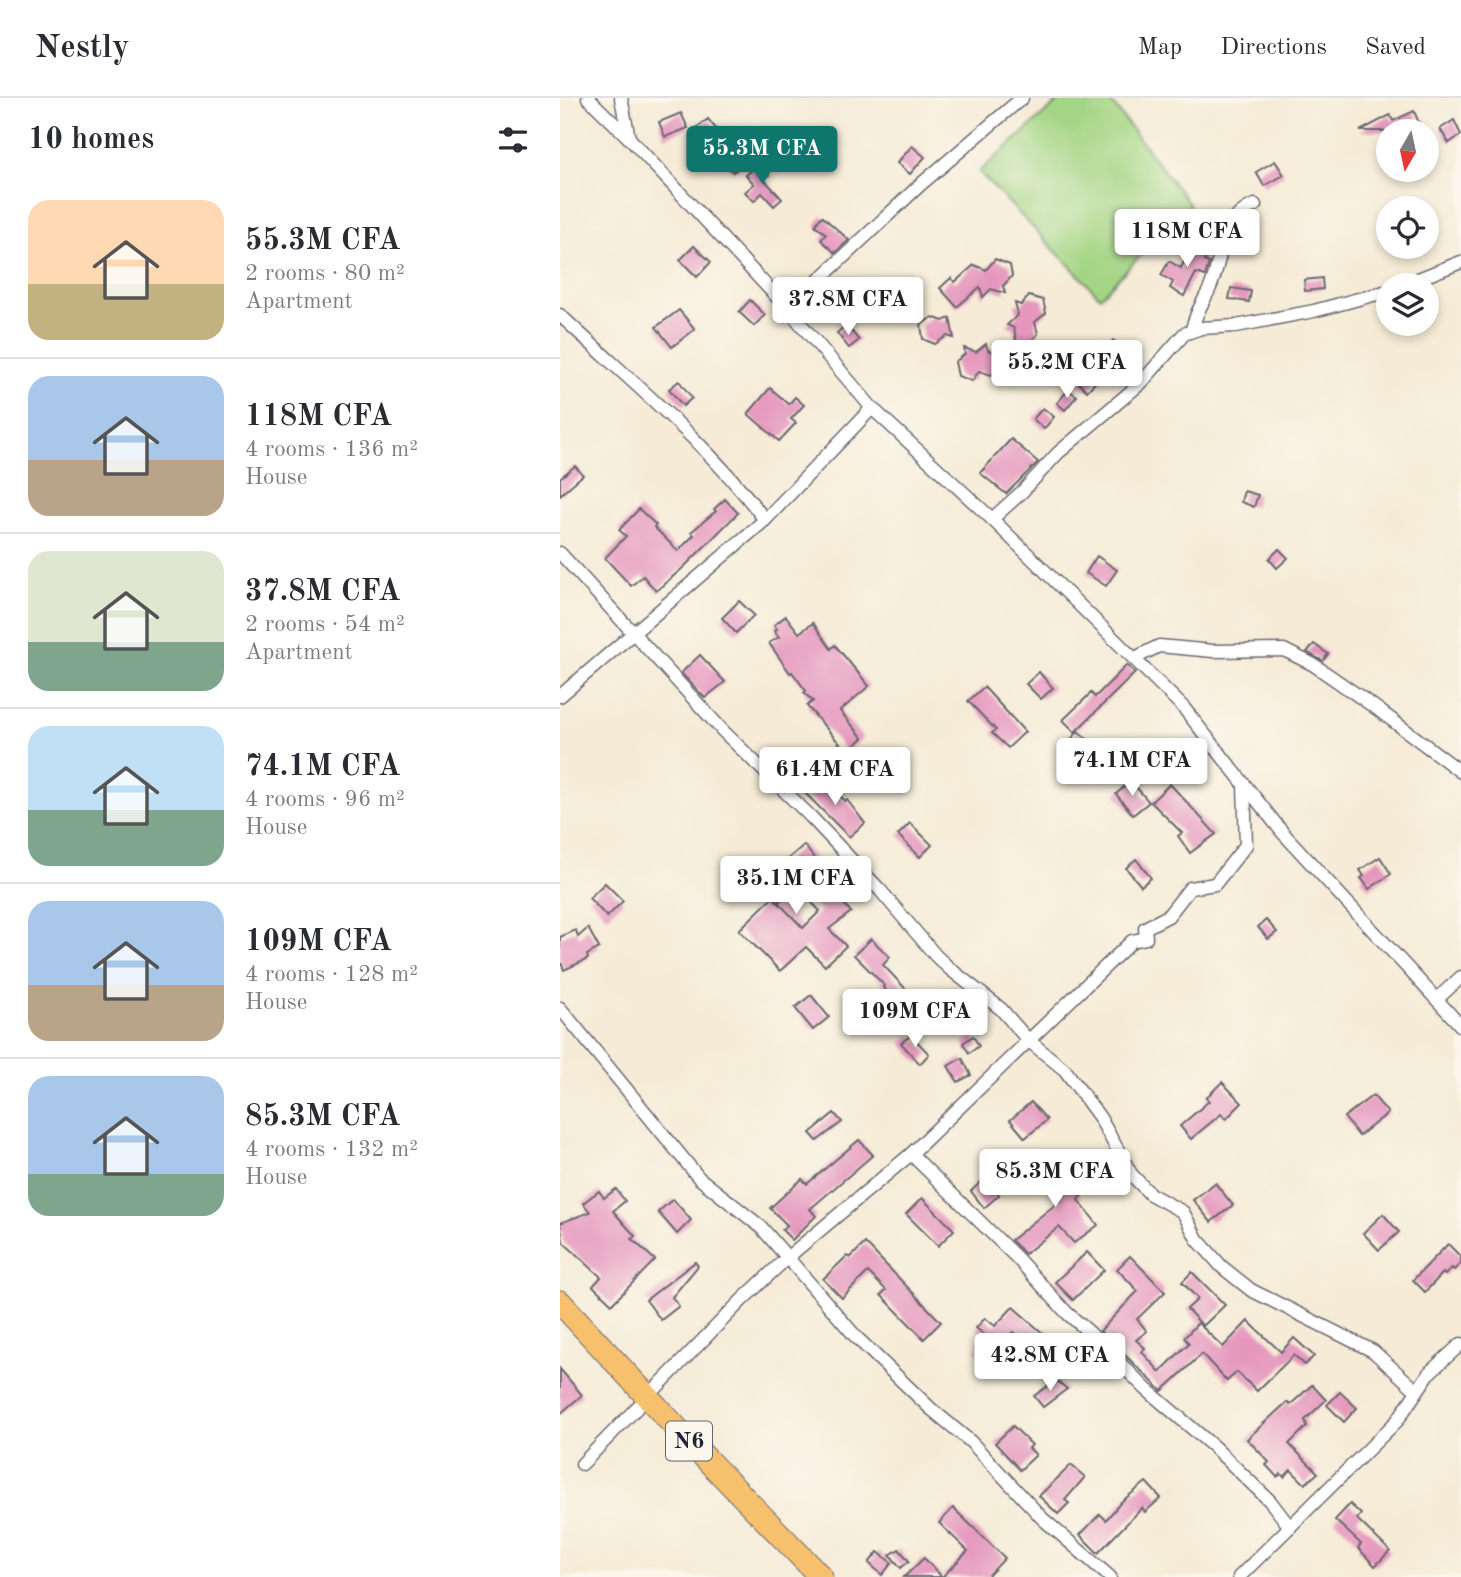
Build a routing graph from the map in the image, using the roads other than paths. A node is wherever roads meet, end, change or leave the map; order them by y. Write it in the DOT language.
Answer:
graph roads {
  1 [pos="588,98"];
  2 [pos="621,98"];
  3 [pos="1022,98"];
  4 [pos="629,138"];
  5 [pos="1255,205"];
  6 [pos="1461,262"];
  7 [pos="1433,273"];
  8 [pos="1376,294"];
  9 [pos="788,309"];
  10 [pos="560,315"];
  11 [pos="1192,330"];
  12 [pos="872,408"];
  13 [pos="992,519"];
  14 [pos="765,520"];
  15 [pos="560,552"];
  16 [pos="632,634"];
  17 [pos="1135,658"];
  18 [pos="560,696"];
  19 [pos="1461,772"];
  20 [pos="1244,783"];
  21 [pos="1461,977"];
  22 [pos="1437,999"];
  23 [pos="560,1008"];
  24 [pos="1461,1026"];
  25 [pos="1028,1040"];
  26 [pos="911,1154"];
  27 [pos="788,1257"];
  28 [pos="560,1302"];
  29 [pos="1461,1344"];
  30 [pos="1416,1390"];
  31 [pos="648,1396"];
  32 [pos="582,1464"];
  33 [pos="1290,1527"];
  34 [pos="821,1577"];
  35 [pos="1110,1577"];
  36 [pos="1239,1577"];
  1 -- 4 [label="street"];
  2 -- 4 [label="street"];
  3 -- 9 [label="street"];
  4 -- 9 [label="street"];
  5 -- 11 [label="street"];
  6 -- 7 [label="street"];
  8 -- 11 [label="street"];
  9 -- 12 [label="street"];
  10 -- 14 [label="street"];
  11 -- 13 [label="street"];
  12 -- 13 [label="street"];
  12 -- 14 [label="street"];
  13 -- 17 [label="street"];
  14 -- 16 [label="street"];
  15 -- 16 [label="street"];
  16 -- 18 [label="street"];
  16 -- 25 [label="street"];
  17 -- 19 [label="street"];
  17 -- 20 [label="street"];
  20 -- 22 [label="street"];
  20 -- 25 [label="street"];
  21 -- 22 [label="street"];
  22 -- 24 [label="street"];
  23 -- 27 [label="street"];
  25 -- 26 [label="street"];
  25 -- 30 [label="street"];
  26 -- 27 [label="street"];
  26 -- 33 [label="street"];
  27 -- 31 [label="street"];
  27 -- 35 [label="street"];
  28 -- 31 [label="highway, N6"];
  29 -- 30 [label="street"];
  30 -- 33 [label="street"];
  31 -- 32 [label="street"];
  31 -- 34 [label="highway, N6"];
  33 -- 36 [label="street"];
}
